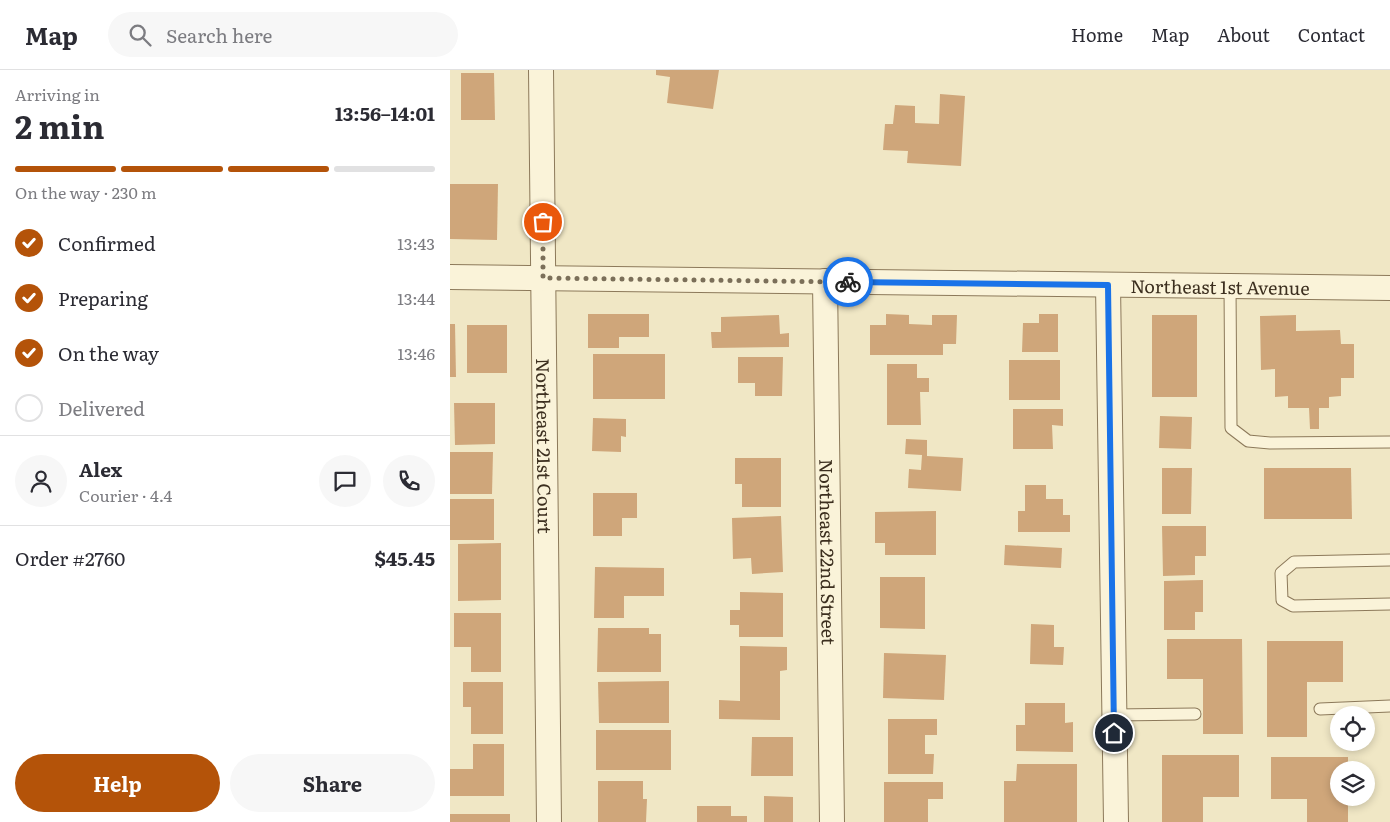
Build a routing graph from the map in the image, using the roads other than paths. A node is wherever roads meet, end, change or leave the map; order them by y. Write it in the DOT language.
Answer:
graph roads {
  1 [pos="541,70"];
  2 [pos="450,277"];
  3 [pos="543,278"];
  4 [pos="825,282"];
  5 [pos="1108,285"];
  6 [pos="1230,286"];
  7 [pos="1390,288"];
  8 [pos="1390,442"];
  9 [pos="1390,560"];
  10 [pos="1390,604"];
  11 [pos="1390,706"];
  12 [pos="1320,709"];
  13 [pos="1195,714"];
  14 [pos="1114,715"];
  15 [pos="549,822"];
  16 [pos="832,822"];
  17 [pos="1116,822"];
  1 -- 3 [label="street, Northeast 21st Court"];
  2 -- 3 [label="street, Northeast 1st Avenue"];
  3 -- 4 [label="street, Northeast 1st Avenue"];
  3 -- 15 [label="street, Northeast 21st Court"];
  4 -- 5 [label="street, Northeast 1st Avenue"];
  4 -- 16 [label="street, Northeast 22nd Street"];
  5 -- 6 [label="street, Northeast 1st Avenue"];
  5 -- 14 [label="street"];
  6 -- 7 [label="street, Northeast 1st Avenue"];
  6 -- 8 [label="lane"];
  9 -- 10 [label="lane"];
  11 -- 12 [label="lane"];
  13 -- 14 [label="lane"];
  14 -- 17 [label="street"];
}
